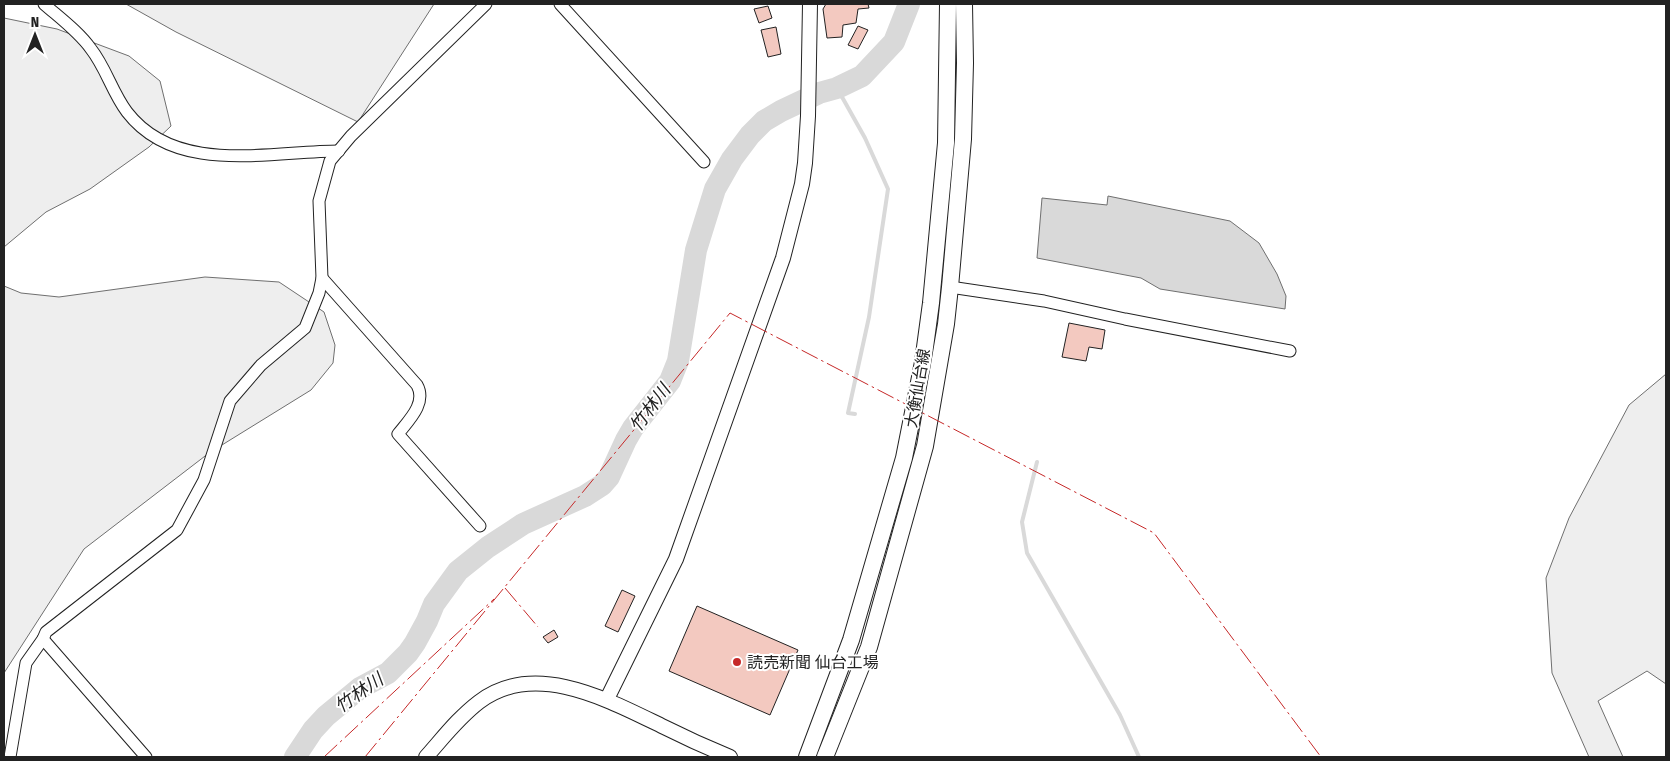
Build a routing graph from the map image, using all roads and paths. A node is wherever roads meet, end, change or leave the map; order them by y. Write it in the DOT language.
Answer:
graph roads {
  1 [pos="44,4"];
  2 [pos="486,4"];
  3 [pos="560,4"];
  4 [pos="810,4"];
  5 [pos="948,4"];
  6 [pos="964,4"];
  7 [pos="339,151"];
  8 [pos="704,162"];
  9 [pos="322,278"];
  10 [pos="950,287"];
  11 [pos="1290,351"];
  12 [pos="480,526"];
  13 [pos="43,640"];
  14 [pos="608,699"];
  15 [pos="10,757"];
  16 [pos="146,757"];
  17 [pos="426,757"];
  18 [pos="730,757"];
  19 [pos="807,757"];
  20 [pos="825,757"];
  1 -- 7 [label="street"];
  2 -- 7 [label="street"];
  3 -- 8 [label="street"];
  4 -- 14 [label="street"];
  5 -- 19 [label="main road, 大衡仙台線"];
  6 -- 10 [label="main road, 大衡仙台線"];
  7 -- 9 [label="street"];
  9 -- 12 [label="street"];
  9 -- 13 [label="street"];
  10 -- 11 [label="street"];
  10 -- 20 [label="main road, 大衡仙台線"];
  13 -- 15 [label="street"];
  13 -- 16 [label="street"];
  14 -- 17 [label="street"];
  14 -- 18 [label="street"];
}
